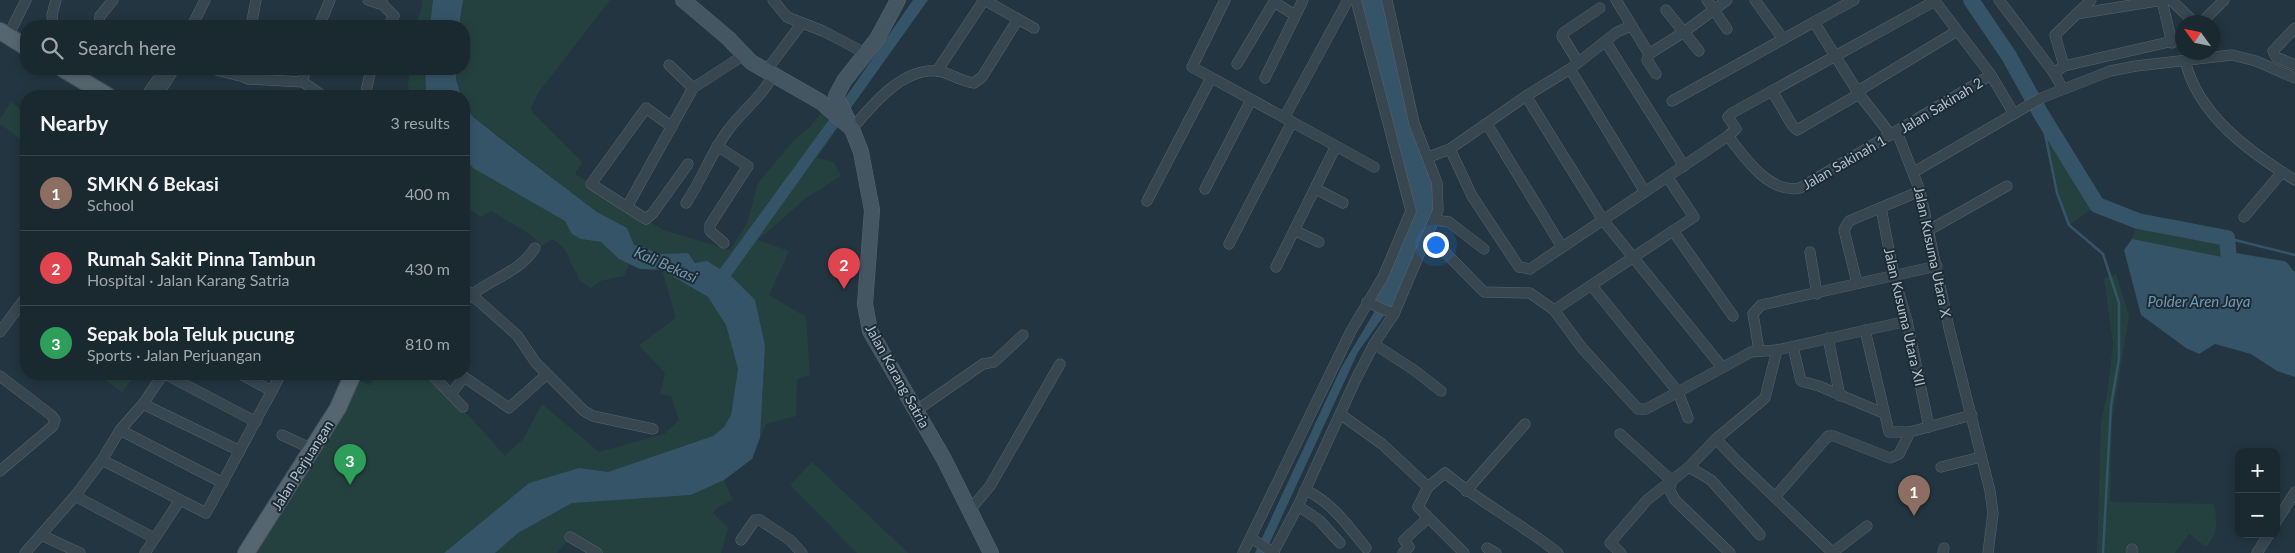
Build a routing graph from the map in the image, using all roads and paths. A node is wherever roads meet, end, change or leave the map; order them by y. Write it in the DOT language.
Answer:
graph roads {
  1 [pos="26,0"];
  2 [pos="56,0"];
  3 [pos="113,0"];
  4 [pos="205,0"];
  5 [pos="256,0"];
  6 [pos="330,0"];
  7 [pos="368,0"];
  8 [pos="683,0"];
  9 [pos="774,0"];
  10 [pos="898,0"];
  11 [pos="1225,0"];
  12 [pos="1303,0"];
  13 [pos="1348,0"];
  14 [pos="1356,0"];
  15 [pos="1387,0"];
  16 [pos="1616,0"];
  17 [pos="1707,0"];
  18 [pos="1726,0"];
  19 [pos="1755,0"];
  20 [pos="1854,0"];
  21 [pos="1934,0"];
  22 [pos="1999,0"];
  23 [pos="2091,0"];
  24 [pos="2165,0"];
  25 [pos="2224,0"];
  26 [pos="1274,1"];
  27 [pos="382,3"];
  28 [pos="1600,8"];
  29 [pos="1713,9"];
  30 [pos="1666,10"];
  31 [pos="2076,14"];
  32 [pos="1296,15"];
  33 [pos="2185,15"];
  34 [pos="2209,15"];
  35 [pos="1018,18"];
  36 [pos="52,20"];
  37 [pos="99,20"];
  38 [pos="195,20"];
  39 [pos="252,20"];
  40 [pos="322,20"];
  41 [pos="392,20"];
  42 [pos="1814,22"];
  43 [pos="802,23"];
  44 [pos="1631,26"];
  45 [pos="1034,28"];
  46 [pos="2295,28"];
  47 [pos="1727,29"];
  48 [pos="1957,31"];
  49 [pos="1684,32"];
  50 [pos="4,34"];
  51 [pos="1783,39"];
  52 [pos="1606,42"];
  53 [pos="2175,42"];
  54 [pos="20,43"];
  55 [pos="2172,43"];
  56 [pos="1699,51"];
  57 [pos="867,54"];
  58 [pos="1649,54"];
  59 [pos="744,55"];
  60 [pos="1835,56"];
  61 [pos="2220,56"];
  62 [pos="2185,60"];
  63 [pos="1237,64"];
  64 [pos="669,65"];
  65 [pos="1574,65"];
  66 [pos="2295,65"];
  67 [pos="2064,66"];
  68 [pos="938,71"];
  69 [pos="769,73"];
  70 [pos="2054,73"];
  71 [pos="1656,74"];
  72 [pos="79,75"];
  73 [pos="161,75"];
  74 [pos="170,75"];
  75 [pos="248,75"];
  76 [pos="304,75"];
  77 [pos="370,75"];
  78 [pos="1992,75"];
  79 [pos="1211,78"];
  80 [pos="1264,78"];
  81 [pos="2295,78"];
  82 [pos="303,82"];
  83 [pos="693,88"];
  84 [pos="2062,88"];
  85 [pos="100,90"];
  86 [pos="150,90"];
  87 [pos="161,90"];
  88 [pos="314,90"];
  89 [pos="366,90"];
  90 [pos="1772,91"];
  91 [pos="1858,92"];
  92 [pos="1526,96"];
  93 [pos="1251,100"];
  94 [pos="1672,101"];
  95 [pos="821,102"];
  96 [pos="2014,114"];
  97 [pos="1288,120"];
  98 [pos="1487,124"];
  99 [pos="672,127"];
  100 [pos="852,129"];
  101 [pos="1894,133"];
  102 [pos="1728,136"];
  103 [pos="717,146"];
  104 [pos="1336,146"];
  105 [pos="1450,149"];
  106 [pos="1429,158"];
  107 [pos="688,164"];
  108 [pos="1684,166"];
  109 [pos="1374,167"];
  110 [pos="1914,172"];
  111 [pos="2282,172"];
  112 [pos="1668,178"];
  113 [pos="2295,180"];
  114 [pos="2007,186"];
  115 [pos="1204,189"];
  116 [pos="1316,189"];
  117 [pos="1920,191"];
  118 [pos="1644,192"];
  119 [pos="1147,201"];
  120 [pos="686,203"];
  121 [pos="1343,203"];
  122 [pos="627,207"];
  123 [pos="1882,208"];
  124 [pos="2244,217"];
  125 [pos="1434,220"];
  126 [pos="1603,220"];
  127 [pos="1929,230"];
  128 [pos="1296,231"];
  129 [pos="1673,231"];
  130 [pos="1426,238"];
  131 [pos="1319,242"];
  132 [pos="724,243"];
  133 [pos="1230,244"];
  134 [pos="1562,247"];
  135 [pos="535,248"];
  136 [pos="1484,249"];
  137 [pos="1810,252"];
  138 [pos="1632,258"];
  139 [pos="1937,266"];
  140 [pos="1276,267"];
  141 [pos="1894,276"];
  142 [pos="1857,283"];
  143 [pos="1592,286"];
  144 [pos="470,290"];
  145 [pos="470,293"];
  146 [pos="1817,294"];
  147 [pos="1368,302"];
  148 [pos="20,305"];
  149 [pos="1554,310"];
  150 [pos="1394,314"];
  151 [pos="1733,316"];
  152 [pos="1906,321"];
  153 [pos="1865,330"];
  154 [pos="0,332"];
  155 [pos="1023,335"];
  156 [pos="1828,338"];
  157 [pos="1374,344"];
  158 [pos="1793,347"];
  159 [pos="1759,350"];
  160 [pos="1777,350"];
  161 [pos="1060,364"];
  162 [pos="1722,367"];
  163 [pos="546,374"];
  164 [pos="0,376"];
  165 [pos="160,380"];
  166 [pos="176,380"];
  167 [pos="251,380"];
  168 [pos="278,380"];
  169 [pos="351,380"];
  170 [pos="437,380"];
  171 [pos="463,380"];
  172 [pos="469,380"];
  173 [pos="272,391"];
  174 [pos="1441,391"];
  175 [pos="1678,392"];
  176 [pos="451,394"];
  177 [pos="1840,396"];
  178 [pos="143,404"];
  179 [pos="463,407"];
  180 [pos="917,410"];
  181 [pos="1340,414"];
  182 [pos="1883,414"];
  183 [pos="1972,415"];
  184 [pos="1688,418"];
  185 [pos="256,422"];
  186 [pos="1525,424"];
  187 [pos="1929,427"];
  188 [pos="653,429"];
  189 [pos="120,430"];
  190 [pos="1910,432"];
  191 [pos="1620,434"];
  192 [pos="282,436"];
  193 [pos="1716,439"];
  194 [pos="312,449"];
  195 [pos="240,451"];
  196 [pos="1981,457"];
  197 [pos="102,460"];
  198 [pos="1689,467"];
  199 [pos="1941,467"];
  200 [pos="0,470"];
  201 [pos="1672,481"];
  202 [pos="223,483"];
  203 [pos="1428,486"];
  204 [pos="1305,490"];
  205 [pos="1466,491"];
  206 [pos="2295,492"];
  207 [pos="75,496"];
  208 [pos="1775,497"];
  209 [pos="180,500"];
  210 [pos="1298,506"];
  211 [pos="969,510"];
  212 [pos="2280,516"];
  213 [pos="1428,518"];
  214 [pos="1867,526"];
  215 [pos="41,535"];
  216 [pos="1760,535"];
  217 [pos="570,537"];
  218 [pos="154,538"];
  219 [pos="2266,538"];
  220 [pos="1254,539"];
  221 [pos="741,540"];
  222 [pos="1340,543"];
  223 [pos="1366,548"];
  224 [pos="1833,552"];
  225 [pos="25,553"];
  226 [pos="80,553"];
  227 [pos="145,553"];
  228 [pos="246,553"];
  229 [pos="597,553"];
  230 [pos="802,553"];
  231 [pos="990,553"];
  232 [pos="1243,553"];
  233 [pos="1273,553"];
  234 [pos="1403,553"];
  235 [pos="1464,553"];
  236 [pos="1558,553"];
  237 [pos="1621,553"];
  238 [pos="1730,553"];
  239 [pos="1988,553"];
  240 [pos="2257,553"];
  1 -- 50 [label="street"];
  2 -- 36 [label="street"];
  3 -- 37 [label="street"];
  4 -- 38 [label="street"];
  5 -- 39 [label="street"];
  6 -- 40 [label="street"];
  7 -- 27 [label="street"];
  8 -- 59 [label="street, Jalan Karang Satria"];
  9 -- 43 [label="street"];
  10 -- 57 [label="street"];
  11 -- 79 [label="street"];
  12 -- 32 [label="street"];
  13 -- 97 [label="street"];
  14 -- 147 [label="street"];
  15 -- 106 [label="street"];
  16 -- 44 [label="street"];
  17 -- 29 [label="street"];
  18 -- 29 [label="street"];
  19 -- 51 [label="street"];
  20 -- 42 [label="street"];
  21 -- 48 [label="street"];
  21 -- 60 [label="street"];
  22 -- 70 [label="street"];
  23 -- 31 [label="street"];
  24 -- 31 [label="street"];
  24 -- 33 [label="street"];
  24 -- 55 [label="street"];
  25 -- 34 [label="street"];
  26 -- 32 [label="street"];
  26 -- 63 [label="street"];
  27 -- 41 [label="street"];
  28 -- 65 [label="street"];
  29 -- 47 [label="street"];
  29 -- 49 [label="street"];
  30 -- 49 [label="street"];
  31 -- 67 [label="street"];
  32 -- 80 [label="street"];
  35 -- 45 [label="street"];
  35 -- 68 [label="street"];
  35 -- 68 [label="street"];
  42 -- 51 [label="street"];
  42 -- 60 [label="street"];
  43 -- 57 [label="street"];
  43 -- 69 [label="street"];
  44 -- 52 [label="street"];
  44 -- 58 [label="street"];
  46 -- 66 [label="street"];
  48 -- 78 [label="street"];
  48 -- 91 [label="street"];
  49 -- 56 [label="street"];
  49 -- 58 [label="street"];
  50 -- 54 [label="main road"];
  51 -- 94 [label="street"];
  52 -- 65 [label="street"];
  52 -- 108 [label="street"];
  53 -- 55 [label="street"];
  55 -- 67 [label="street"];
  57 -- 95 [label="street"];
  57 -- 100 [label="street"];
  58 -- 71 [label="street"];
  59 -- 69 [label="street, Jalan Karang Satria"];
  59 -- 83 [label="street"];
  60 -- 90 [label="street"];
  60 -- 91 [label="street"];
  61 -- 81 [label="street, Jalan Kusuma Utara X"];
  62 -- 84 [label="street, Jalan Kusuma Utara X"];
  62 -- 111 [label="street"];
  64 -- 83 [label="street"];
  65 -- 92 [label="street"];
  65 -- 118 [label="street"];
  67 -- 70 [label="street"];
  68 -- 100 [label="street"];
  69 -- 95 [label="street, Jalan Karang Satria"];
  69 -- 103 [label="street"];
  70 -- 84 [label="street"];
  72 -- 85 [label="main road"];
  73 -- 86 [label="street"];
  74 -- 87 [label="street"];
  75 -- 82 [label="street"];
  76 -- 82 [label="street"];
  77 -- 89 [label="street"];
  78 -- 96 [label="street"];
  78 -- 101 [label="street, Jalan Sakinah 2"];
  79 -- 93 [label="street"];
  79 -- 119 [label="street"];
  82 -- 88 [label="street"];
  83 -- 99 [label="street"];
  84 -- 96 [label="street, Jalan Kusuma Utara X"];
  90 -- 91 [label="street"];
  90 -- 102 [label="street"];
  91 -- 101 [label="street"];
  92 -- 98 [label="street"];
  92 -- 126 [label="street"];
  93 -- 97 [label="street"];
  93 -- 115 [label="street"];
  95 -- 100 [label="street, Jalan Karang Satria"];
  96 -- 110 [label="street, Jalan Kusuma Utara X"];
  97 -- 104 [label="street"];
  97 -- 133 [label="street"];
  98 -- 105 [label="street"];
  98 -- 134 [label="street"];
  99 -- 122 [label="street"];
  99 -- 122 [label="street"];
  100 -- 180 [label="street, Jalan Karang Satria"];
  101 -- 102 [label="street, Jalan Sakinah 1"];
  101 -- 110 [label="street"];
  102 -- 108 [label="street"];
  103 -- 120 [label="street"];
  103 -- 132 [label="street"];
  104 -- 109 [label="street"];
  104 -- 116 [label="street"];
  105 -- 106 [label="street"];
  105 -- 134 [label="street"];
  106 -- 125 [label="street"];
  107 -- 122 [label="street"];
  108 -- 112 [label="street"];
  110 -- 117 [label="street, Jalan Kusuma Utara X"];
  111 -- 113 [label="street"];
  111 -- 124 [label="street"];
  112 -- 118 [label="street"];
  112 -- 129 [label="street"];
  114 -- 127 [label="street"];
  116 -- 121 [label="street"];
  116 -- 128 [label="street"];
  117 -- 123 [label="street"];
  117 -- 127 [label="street, Jalan Kusuma Utara X"];
  118 -- 126 [label="street"];
  123 -- 141 [label="street, Jalan Kusuma Utara XII"];
  123 -- 142 [label="street"];
  125 -- 130 [label="street"];
  125 -- 136 [label="street"];
  126 -- 134 [label="street"];
  126 -- 138 [label="street"];
  127 -- 139 [label="street, Jalan Kusuma Utara X"];
  128 -- 131 [label="street"];
  128 -- 140 [label="street"];
  129 -- 138 [label="street"];
  129 -- 151 [label="street"];
  130 -- 149 [label="street"];
  130 -- 150 [label="street"];
  135 -- 144 [label="street"];
  137 -- 146 [label="street"];
  138 -- 143 [label="street"];
  138 -- 162 [label="street"];
  139 -- 141 [label="street"];
  139 -- 183 [label="street, Jalan Kusuma Utara X"];
  141 -- 142 [label="street"];
  141 -- 152 [label="street, Jalan Kusuma Utara XII"];
  142 -- 146 [label="street"];
  143 -- 149 [label="street"];
  143 -- 175 [label="street"];
  145 -- 163 [label="street"];
  146 -- 159 [label="street"];
  147 -- 150 [label="street"];
  147 -- 220 [label="street"];
  148 -- 154 [label="street"];
  149 -- 175 [label="street"];
  150 -- 157 [label="street"];
  152 -- 153 [label="street"];
  152 -- 187 [label="street, Jalan Kusuma Utara XII"];
  153 -- 156 [label="street"];
  153 -- 182 [label="street"];
  155 -- 180 [label="street"];
  156 -- 158 [label="street"];
  156 -- 177 [label="street"];
  157 -- 174 [label="street"];
  157 -- 181 [label="street"];
  158 -- 160 [label="street"];
  158 -- 177 [label="street"];
  159 -- 160 [label="street"];
  159 -- 162 [label="street"];
  160 -- 193 [label="street"];
  161 -- 211 [label="street"];
  162 -- 175 [label="street"];
  163 -- 172 [label="street"];
  163 -- 188 [label="street"];
  164 -- 200 [label="street"];
  165 -- 178 [label="street"];
  166 -- 185 [label="street"];
  167 -- 173 [label="street"];
  168 -- 173 [label="street"];
  169 -- 194 [label="main road, Jalan Perjuangan"];
  170 -- 176 [label="street"];
  171 -- 176 [label="street"];
  173 -- 185 [label="street"];
  175 -- 184 [label="street"];
  176 -- 179 [label="street"];
  177 -- 182 [label="street"];
  178 -- 189 [label="street"];
  178 -- 195 [label="street"];
  180 -- 211 [label="street, Jalan Karang Satria"];
  181 -- 203 [label="street"];
  181 -- 204 [label="street"];
  182 -- 190 [label="street"];
  183 -- 187 [label="street"];
  183 -- 196 [label="street, Jalan Kusuma Utara X"];
  185 -- 195 [label="street"];
  186 -- 205 [label="street"];
  187 -- 190 [label="street"];
  189 -- 197 [label="street"];
  189 -- 202 [label="street"];
  190 -- 208 [label="street"];
  191 -- 201 [label="street"];
  192 -- 194 [label="street"];
  193 -- 198 [label="street"];
  193 -- 208 [label="street"];
  194 -- 228 [label="main road, Jalan Perjuangan"];
  195 -- 202 [label="street"];
  196 -- 199 [label="street"];
  196 -- 239 [label="street, Jalan Kusuma Utara X"];
  197 -- 207 [label="street"];
  197 -- 209 [label="street"];
  198 -- 201 [label="street"];
  198 -- 216 [label="street"];
  201 -- 237 [label="street"];
  201 -- 238 [label="street"];
  202 -- 209 [label="street"];
  203 -- 205 [label="street"];
  203 -- 213 [label="street"];
  204 -- 210 [label="street"];
  204 -- 223 [label="street"];
  205 -- 236 [label="street"];
  206 -- 212 [label="street"];
  207 -- 215 [label="street"];
  207 -- 218 [label="street"];
  208 -- 224 [label="street"];
  209 -- 218 [label="street"];
  210 -- 222 [label="street"];
  210 -- 233 [label="street"];
  211 -- 231 [label="street, Jalan Karang Satria"];
  213 -- 234 [label="street"];
  213 -- 235 [label="street"];
  214 -- 224 [label="street"];
  215 -- 225 [label="street"];
  215 -- 226 [label="street"];
  217 -- 229 [label="street"];
  218 -- 227 [label="street"];
  219 -- 240 [label="street"];
  220 -- 232 [label="street"];
  220 -- 233 [label="street"];
  221 -- 230 [label="street"];
}
